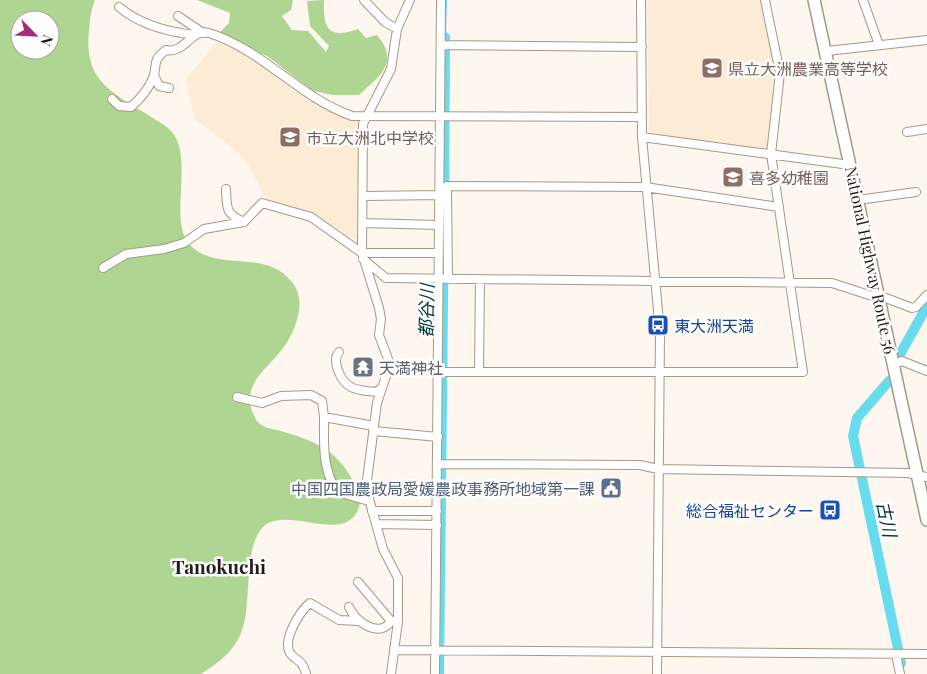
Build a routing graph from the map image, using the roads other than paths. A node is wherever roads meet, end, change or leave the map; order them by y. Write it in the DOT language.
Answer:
graph roads {
  1 [pos="364,0"];
  2 [pos="410,0"];
  3 [pos="441,0"];
  4 [pos="641,0"];
  5 [pos="765,0"];
  6 [pos="814,0"];
  7 [pos="863,0"];
  8 [pos="119,7"];
  9 [pos="178,16"];
  10 [pos="397,28"];
  11 [pos="199,34"];
  12 [pos="927,40"];
  13 [pos="444,45"];
  14 [pos="879,45"];
  15 [pos="642,47"];
  16 [pos="827,51"];
  17 [pos="154,75"];
  18 [pos="169,88"];
  19 [pos="112,99"];
  20 [pos="367,116"];
  21 [pos="443,117"];
  22 [pos="642,118"];
  23 [pos="927,129"];
  24 [pos="906,132"];
  25 [pos="642,138"];
  26 [pos="771,154"];
  27 [pos="850,165"];
  28 [pos="444,186"];
  29 [pos="645,187"];
  30 [pos="226,189"];
  31 [pos="916,192"];
  32 [pos="364,196"];
  33 [pos="440,196"];
  34 [pos="858,200"];
  35 [pos="778,207"];
  36 [pos="244,222"];
  37 [pos="363,223"];
  38 [pos="439,224"];
  39 [pos="439,253"];
  40 [pos="362,256"];
  41 [pos="103,268"];
  42 [pos="443,279"];
  43 [pos="480,279"];
  44 [pos="656,280"];
  45 [pos="790,282"];
  46 [pos="927,295"];
  47 [pos="878,296"];
  48 [pos="339,352"];
  49 [pos="894,364"];
  50 [pos="927,371"];
  51 [pos="441,372"];
  52 [pos="479,372"];
  53 [pos="660,373"];
  54 [pos="382,388"];
  55 [pos="238,397"];
  56 [pos="324,417"];
  57 [pos="374,429"];
  58 [pos="438,437"];
  59 [pos="440,464"];
  60 [pos="658,469"];
  61 [pos="922,476"];
  62 [pos="369,501"];
  63 [pos="372,511"];
  64 [pos="437,511"];
  65 [pos="927,520"];
  66 [pos="376,524"];
  67 [pos="436,525"];
  68 [pos="358,582"];
  69 [pos="348,607"];
  70 [pos="358,621"];
  71 [pos="395,621"];
  72 [pos="438,649"];
  73 [pos="394,650"];
  74 [pos="656,651"];
  75 [pos="899,654"];
  76 [pos="927,654"];
  77 [pos="306,674"];
  78 [pos="391,674"];
  79 [pos="435,674"];
  80 [pos="657,674"];
  81 [pos="900,674"];
  1 -- 10 [label="street"];
  2 -- 10 [label="street"];
  3 -- 13 [label="street"];
  4 -- 15 [label="street"];
  5 -- 26 [label="street"];
  6 -- 16 [label="highway, National Highway Route 56"];
  7 -- 14 [label="street"];
  8 -- 11 [label="street"];
  9 -- 11 [label="street"];
  10 -- 20 [label="street"];
  11 -- 17 [label="street"];
  11 -- 20 [label="street"];
  12 -- 14 [label="street"];
  13 -- 15 [label="street"];
  13 -- 21 [label="street"];
  14 -- 16 [label="street"];
  15 -- 22 [label="street"];
  16 -- 27 [label="highway, National Highway Route 56"];
  17 -- 18 [label="street"];
  17 -- 19 [label="street"];
  20 -- 21 [label="street"];
  20 -- 32 [label="street"];
  21 -- 22 [label="street"];
  21 -- 28 [label="street"];
  22 -- 25 [label="street"];
  23 -- 24 [label="street"];
  25 -- 26 [label="street"];
  25 -- 29 [label="street"];
  26 -- 27 [label="street"];
  26 -- 35 [label="street"];
  27 -- 34 [label="highway, National Highway Route 56"];
  28 -- 29 [label="street"];
  28 -- 33 [label="street"];
  28 -- 42 [label="street"];
  29 -- 35 [label="street"];
  29 -- 44 [label="street"];
  30 -- 36 [label="street"];
  31 -- 34 [label="street"];
  32 -- 33 [label="street"];
  32 -- 37 [label="street"];
  33 -- 38 [label="street"];
  34 -- 47 [label="highway, National Highway Route 56"];
  35 -- 45 [label="street"];
  36 -- 40 [label="street"];
  36 -- 41 [label="street"];
  37 -- 38 [label="street"];
  37 -- 40 [label="street"];
  38 -- 39 [label="street"];
  39 -- 40 [label="street"];
  39 -- 42 [label="street"];
  40 -- 42 [label="street"];
  40 -- 54 [label="street"];
  42 -- 43 [label="street"];
  42 -- 51 [label="street"];
  43 -- 44 [label="street"];
  43 -- 52 [label="street"];
  44 -- 45 [label="street"];
  44 -- 53 [label="street"];
  45 -- 47 [label="street"];
  45 -- 53 [label="street"];
  46 -- 47 [label="street"];
  47 -- 49 [label="highway, National Highway Route 56"];
  48 -- 54 [label="street"];
  49 -- 50 [label="street"];
  49 -- 61 [label="highway, National Highway Route 56"];
  51 -- 52 [label="street"];
  51 -- 58 [label="street"];
  52 -- 53 [label="street"];
  53 -- 60 [label="street"];
  54 -- 57 [label="street"];
  55 -- 56 [label="street"];
  56 -- 57 [label="street"];
  56 -- 62 [label="street"];
  57 -- 58 [label="street"];
  57 -- 62 [label="street"];
  58 -- 59 [label="street"];
  59 -- 60 [label="street"];
  59 -- 64 [label="street"];
  60 -- 61 [label="street"];
  60 -- 74 [label="street"];
  61 -- 65 [label="highway, National Highway Route 56"];
  62 -- 63 [label="street"];
  63 -- 64 [label="street"];
  63 -- 66 [label="street"];
  64 -- 67 [label="street"];
  66 -- 67 [label="street"];
  66 -- 71 [label="street"];
  67 -- 72 [label="street"];
  68 -- 71 [label="street"];
  69 -- 70 [label="street"];
  70 -- 71 [label="street"];
  70 -- 77 [label="street"];
  71 -- 73 [label="street"];
  72 -- 73 [label="street"];
  72 -- 74 [label="street"];
  72 -- 79 [label="street"];
  73 -- 78 [label="street"];
  74 -- 75 [label="street"];
  74 -- 80 [label="street"];
  75 -- 76 [label="street"];
  75 -- 81 [label="street"];
}
